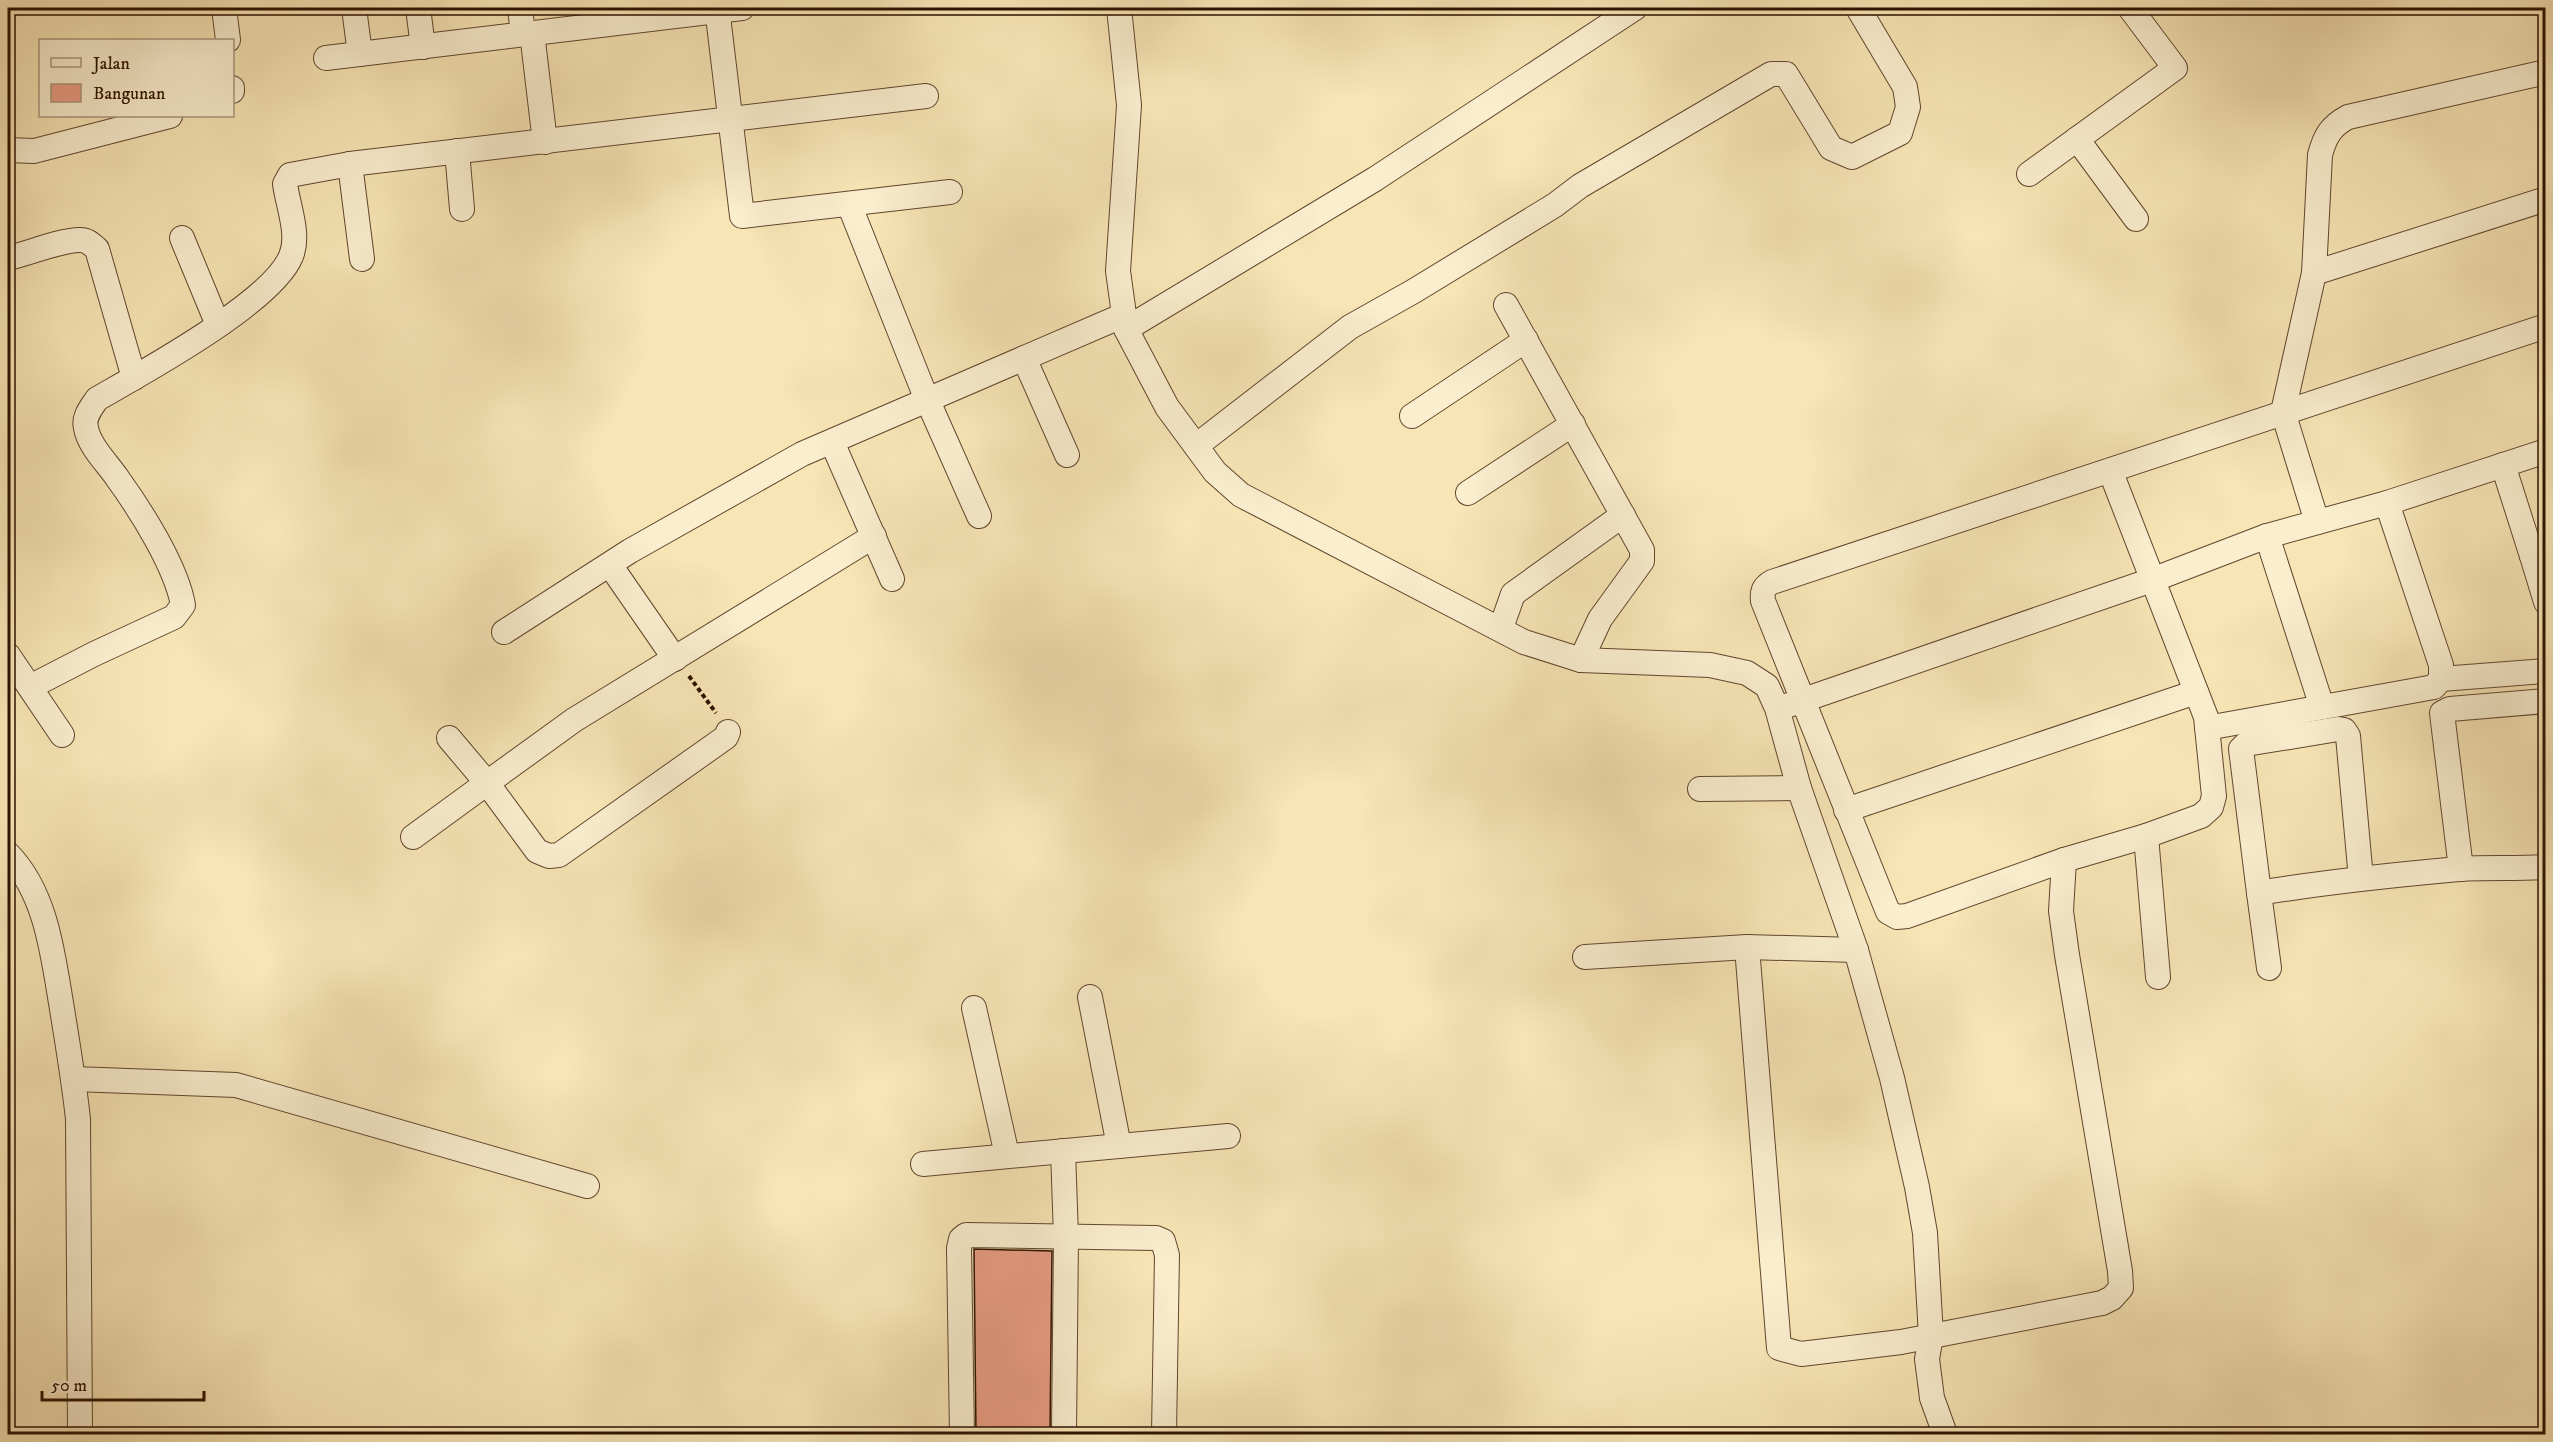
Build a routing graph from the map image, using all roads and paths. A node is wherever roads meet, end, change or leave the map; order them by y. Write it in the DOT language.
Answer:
graph roads {
  1 [pos="224,8"];
  2 [pos="354,8"];
  3 [pos="418,8"];
  4 [pos="520,8"];
  5 [pos="742,8"];
  6 [pos="1119,8"];
  7 [pos="1635,8"];
  8 [pos="1858,8"];
  9 [pos="2130,8"];
  10 [pos="717,9"];
  11 [pos="629,15"];
  12 [pos="528,34"];
  13 [pos="228,39"];
  14 [pos="423,46"];
  15 [pos="360,54"];
  16 [pos="326,58"];
  17 [pos="2546,72"];
  18 [pos="926,96"];
  19 [pos="166,117"];
  20 [pos="730,118"];
  21 [pos="2077,139"];
  22 [pos="545,142"];
  23 [pos="8,150"];
  24 [pos="457,151"];
  25 [pos="350,164"];
  26 [pos="2029,174"];
  27 [pos="950,192"];
  28 [pos="2546,199"];
  29 [pos="849,204"];
  30 [pos="462,209"];
  31 [pos="2136,219"];
  32 [pos="182,238"];
  33 [pos="8,258"];
  34 [pos="362,259"];
  35 [pos="2314,273"];
  36 [pos="1506,305"];
  37 [pos="1125,322"];
  38 [pos="218,325"];
  39 [pos="2546,326"];
  40 [pos="1526,340"];
  41 [pos="1024,358"];
  42 [pos="134,378"];
  43 [pos="927,400"];
  44 [pos="2283,412"];
  45 [pos="1412,416"];
  46 [pos="1573,424"];
  47 [pos="831,442"];
  48 [pos="1196,446"];
  49 [pos="2546,451"];
  50 [pos="1067,455"];
  51 [pos="2503,465"];
  52 [pos="2110,470"];
  53 [pos="1468,493"];
  54 [pos="2387,503"];
  55 [pos="1623,515"];
  56 [pos="979,516"];
  57 [pos="2317,522"];
  58 [pos="873,536"];
  59 [pos="2267,536"];
  60 [pos="2539,556"];
  61 [pos="610,565"];
  62 [pos="892,579"];
  63 [pos="2152,580"];
  64 [pos="2546,602"];
  65 [pos="1501,628"];
  66 [pos="504,632"];
  67 [pos="8,655"];
  68 [pos="675,658"];
  69 [pos="1581,660"];
  70 [pos="2546,671"];
  71 [pos="2441,679"];
  72 [pos="30,687"];
  73 [pos="2196,692"];
  74 [pos="1802,701"];
  75 [pos="2546,701"];
  76 [pos="2322,707"];
  77 [pos="1777,708"];
  78 [pos="2207,728"];
  79 [pos="728,732"];
  80 [pos="62,735"];
  81 [pos="449,738"];
  82 [pos="487,783"];
  83 [pos="1799,788"];
  84 [pos="1700,789"];
  85 [pos="1846,810"];
  86 [pos="2146,836"];
  87 [pos="413,837"];
  88 [pos="8,854"];
  89 [pos="2064,860"];
  90 [pos="2546,867"];
  91 [pos="2461,869"];
  92 [pos="2361,879"];
  93 [pos="2259,893"];
  94 [pos="1747,947"];
  95 [pos="1856,950"];
  96 [pos="1585,957"];
  97 [pos="2269,968"];
  98 [pos="2158,977"];
  99 [pos="1090,997"];
  100 [pos="974,1008"];
  101 [pos="74,1079"];
  102 [pos="1228,1136"];
  103 [pos="1119,1146"];
  104 [pos="1063,1151"];
  105 [pos="1007,1155"];
  106 [pos="923,1164"];
  107 [pos="587,1186"];
  108 [pos="1066,1237"];
  109 [pos="1930,1336"];
  110 [pos="80,1434"];
  111 [pos="962,1434"];
  112 [pos="1064,1434"];
  113 [pos="1164,1434"];
  114 [pos="1945,1434"];
  1 -- 13 [label="street"];
  2 -- 15 [label="street"];
  3 -- 14 [label="street"];
  4 -- 12 [label="street"];
  5 -- 10 [label="street"];
  6 -- 37 [label="street"];
  7 -- 37 [label="street"];
  8 -- 48 [label="street"];
  9 -- 21 [label="street"];
  10 -- 11 [label="street"];
  10 -- 20 [label="street"];
  11 -- 12 [label="street"];
  12 -- 14 [label="street"];
  12 -- 22 [label="street"];
  14 -- 15 [label="street"];
  15 -- 16 [label="street"];
  17 -- 35 [label="street"];
  18 -- 20 [label="street"];
  19 -- 23 [label="street"];
  20 -- 22 [label="street"];
  20 -- 29 [label="street"];
  21 -- 26 [label="street"];
  21 -- 31 [label="street"];
  22 -- 24 [label="street"];
  24 -- 25 [label="street"];
  24 -- 30 [label="street"];
  25 -- 34 [label="street"];
  25 -- 38 [label="street"];
  27 -- 29 [label="street"];
  28 -- 35 [label="street"];
  29 -- 43 [label="street"];
  32 -- 38 [label="street"];
  33 -- 42 [label="street"];
  35 -- 44 [label="street"];
  36 -- 40 [label="street"];
  37 -- 41 [label="street"];
  37 -- 48 [label="street"];
  38 -- 42 [label="street"];
  39 -- 44 [label="street"];
  40 -- 45 [label="street"];
  40 -- 46 [label="street"];
  41 -- 43 [label="street"];
  41 -- 50 [label="street"];
  42 -- 72 [label="street"];
  43 -- 47 [label="street"];
  43 -- 56 [label="street"];
  44 -- 52 [label="street"];
  44 -- 57 [label="street"];
  46 -- 53 [label="street"];
  46 -- 55 [label="street"];
  47 -- 58 [label="street"];
  47 -- 61 [label="street"];
  48 -- 65 [label="street"];
  49 -- 51 [label="street"];
  51 -- 54 [label="street"];
  51 -- 60 [label="street"];
  52 -- 63 [label="street"];
  52 -- 74 [label="street"];
  54 -- 57 [label="street"];
  54 -- 71 [label="street"];
  55 -- 65 [label="street"];
  55 -- 69 [label="street"];
  57 -- 59 [label="street"];
  58 -- 62 [label="street"];
  58 -- 68 [label="street"];
  59 -- 63 [label="street"];
  59 -- 76 [label="street"];
  60 -- 64 [label="street"];
  61 -- 66 [label="street"];
  61 -- 68 [label="street"];
  63 -- 73 [label="street"];
  63 -- 74 [label="street"];
  65 -- 69 [label="street"];
  67 -- 72 [label="street"];
  68 -- 79 [label="path"];
  68 -- 82 [label="street"];
  69 -- 77 [label="street"];
  70 -- 71 [label="street"];
  71 -- 76 [label="street"];
  72 -- 80 [label="street"];
  73 -- 78 [label="street"];
  73 -- 85 [label="street"];
  74 -- 77 [label="street"];
  74 -- 85 [label="street"];
  75 -- 91 [label="street"];
  76 -- 78 [label="street"];
  77 -- 83 [label="street"];
  78 -- 86 [label="street"];
  79 -- 82 [label="street"];
  81 -- 82 [label="street"];
  82 -- 87 [label="street"];
  83 -- 84 [label="street"];
  83 -- 95 [label="street"];
  85 -- 89 [label="street"];
  86 -- 89 [label="street"];
  86 -- 98 [label="street"];
  88 -- 101 [label="street"];
  89 -- 109 [label="street"];
  90 -- 91 [label="street"];
  91 -- 92 [label="street"];
  92 -- 93 [label="street"];
  92 -- 93 [label="street"];
  93 -- 97 [label="street"];
  94 -- 95 [label="street"];
  94 -- 96 [label="street"];
  94 -- 109 [label="street"];
  95 -- 109 [label="street"];
  99 -- 103 [label="street"];
  100 -- 105 [label="street"];
  101 -- 107 [label="street"];
  101 -- 110 [label="street"];
  102 -- 103 [label="street"];
  103 -- 104 [label="street"];
  104 -- 105 [label="street"];
  104 -- 108 [label="street"];
  105 -- 106 [label="street"];
  108 -- 111 [label="street"];
  108 -- 112 [label="street"];
  108 -- 113 [label="street"];
  109 -- 114 [label="street"];
}
